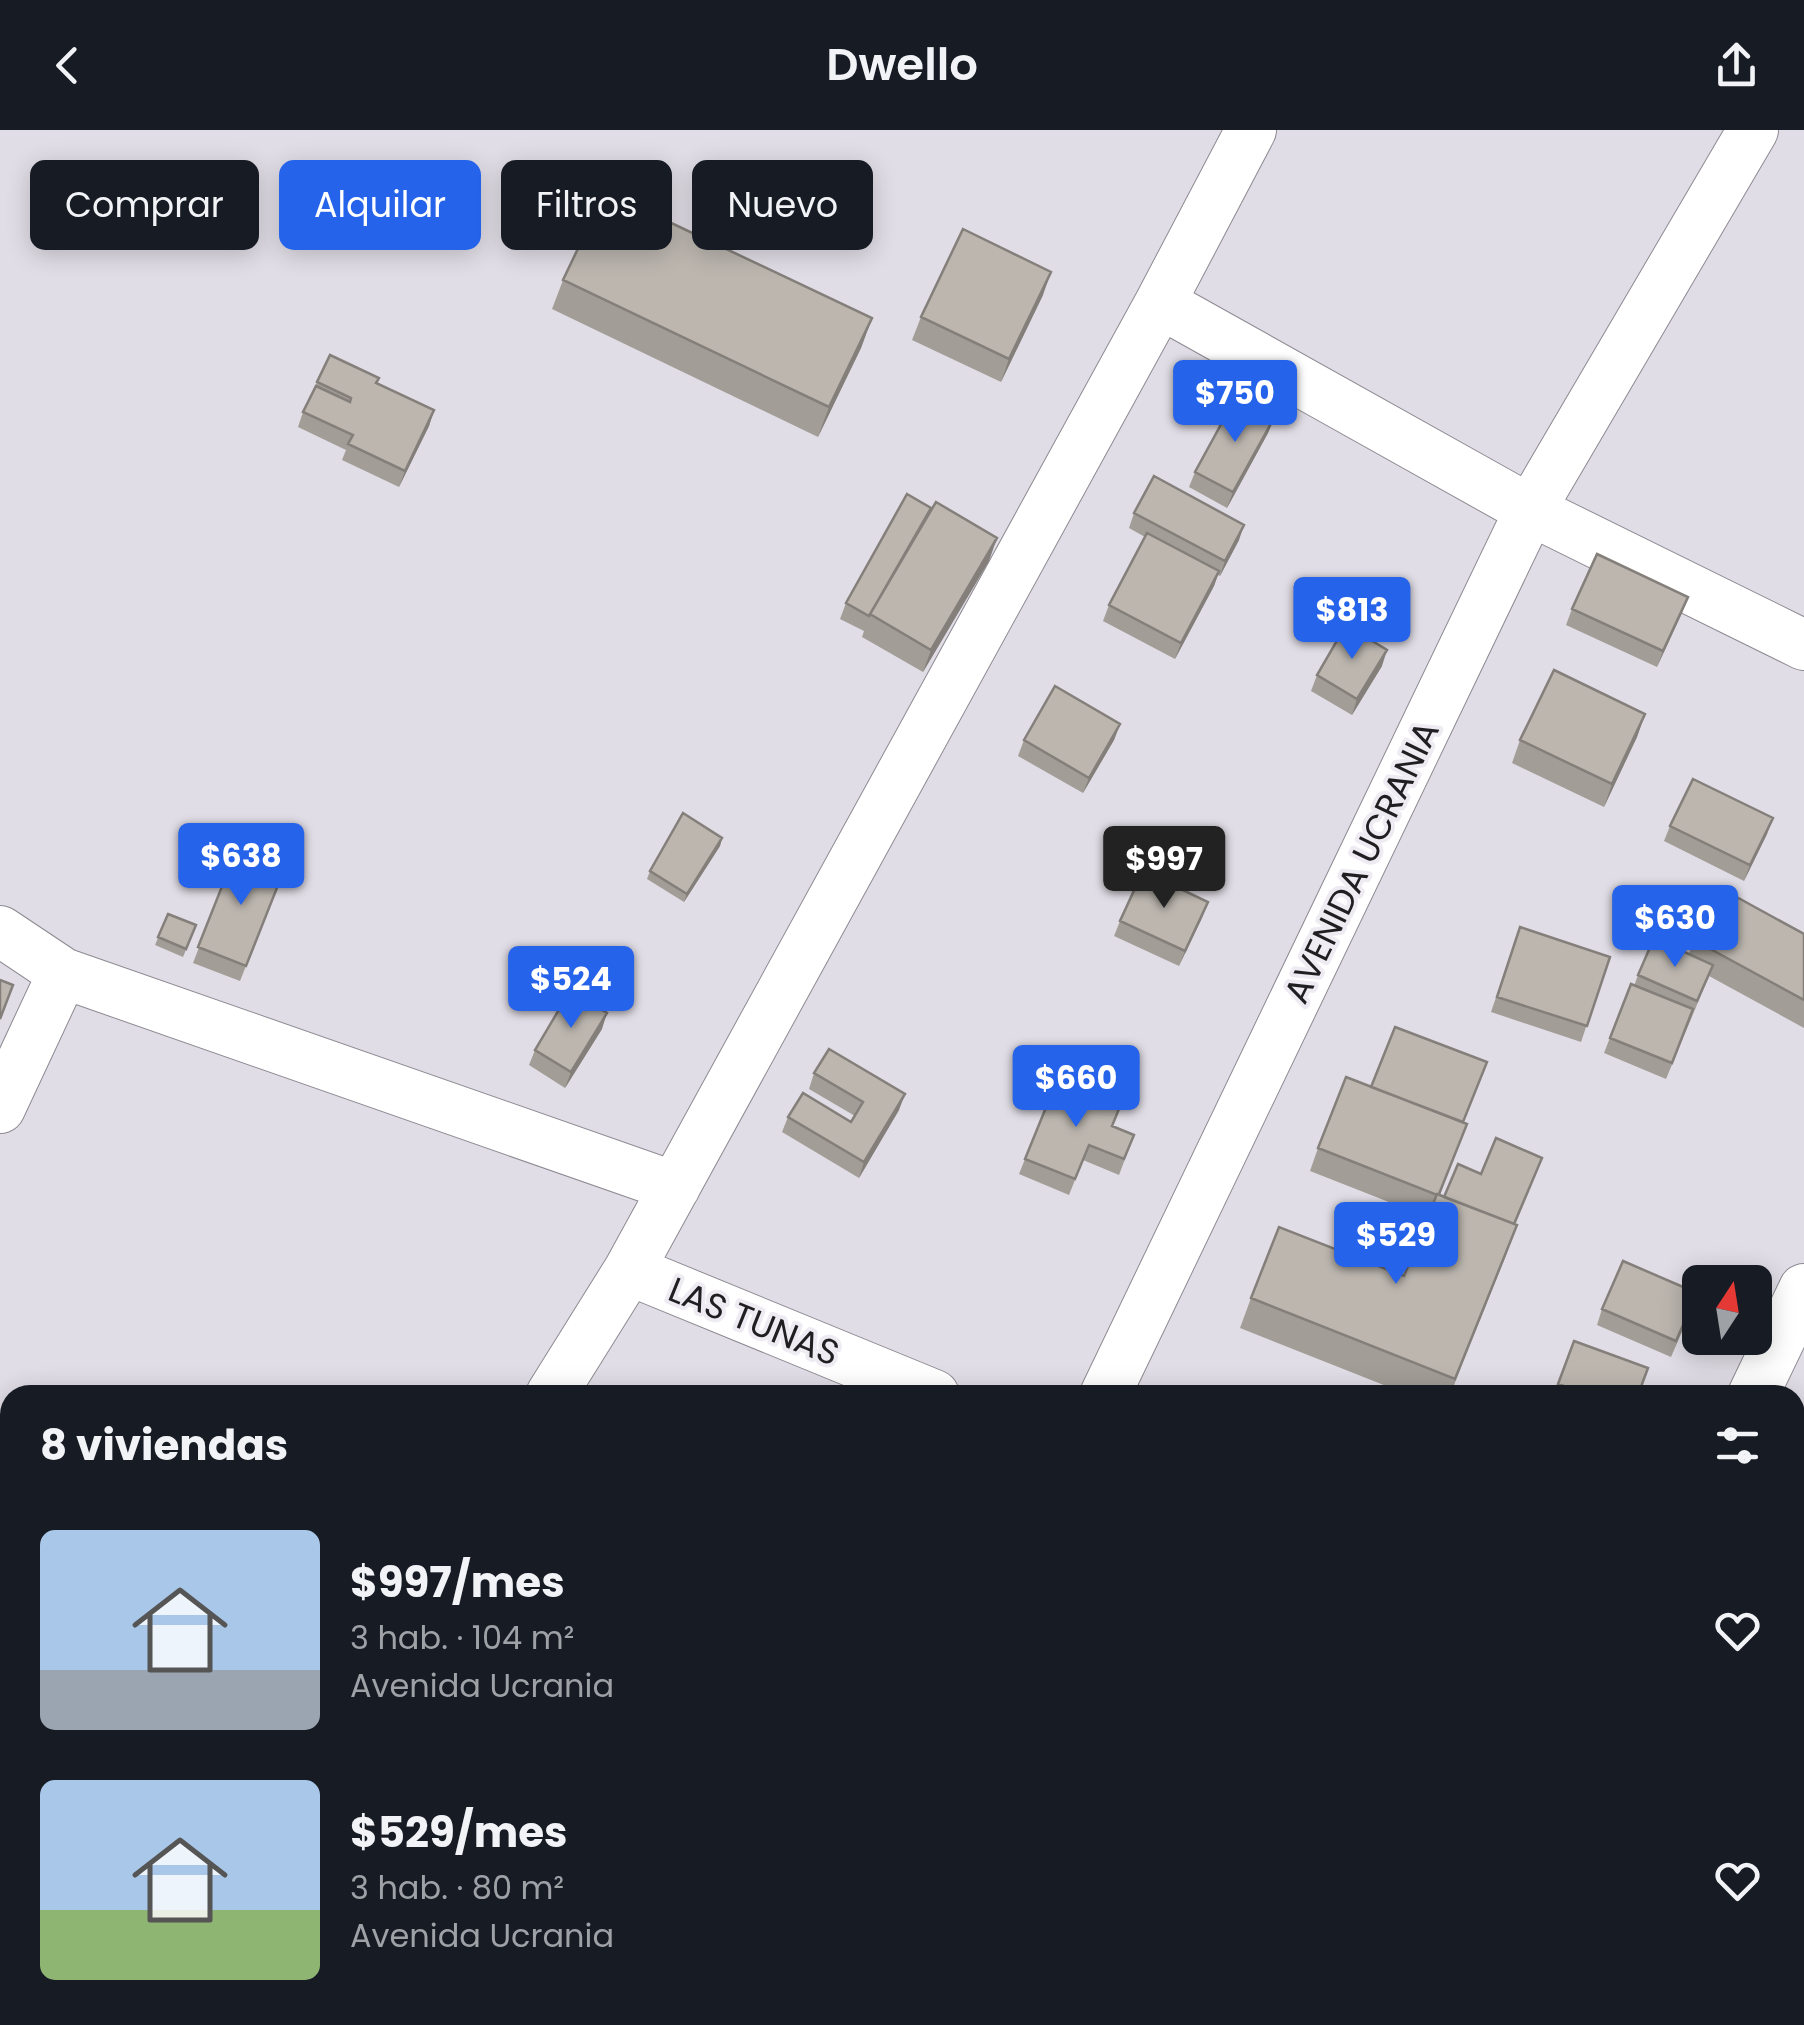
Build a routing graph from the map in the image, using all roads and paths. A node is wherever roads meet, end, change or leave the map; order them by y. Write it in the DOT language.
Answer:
graph roads {
  1 [pos="1250,130"];
  2 [pos="1753,130"];
  3 [pos="1160,303"];
  4 [pos="1530,510"];
  5 [pos="1804,645"];
  6 [pos="0,931"];
  7 [pos="63,973"];
  8 [pos="0,1108"];
  9 [pos="675,1187"];
  10 [pos="630,1270"];
  11 [pos="1804,1289"];
  12 [pos="557,1385"];
  13 [pos="910,1385"];
  14 [pos="1111,1385"];
  15 [pos="1758,1385"];
  1 -- 3 [label="street"];
  2 -- 4 [label="street, AVENIDA UCRANIA"];
  3 -- 4 [label="street"];
  3 -- 9 [label="street"];
  4 -- 5 [label="street"];
  4 -- 14 [label="street, AVENIDA UCRANIA"];
  6 -- 7 [label="street"];
  7 -- 8 [label="street"];
  7 -- 9 [label="street"];
  9 -- 10 [label="street"];
  10 -- 12 [label="street"];
  10 -- 13 [label="street, LAS TUNAS"];
  11 -- 15 [label="street"];
}
